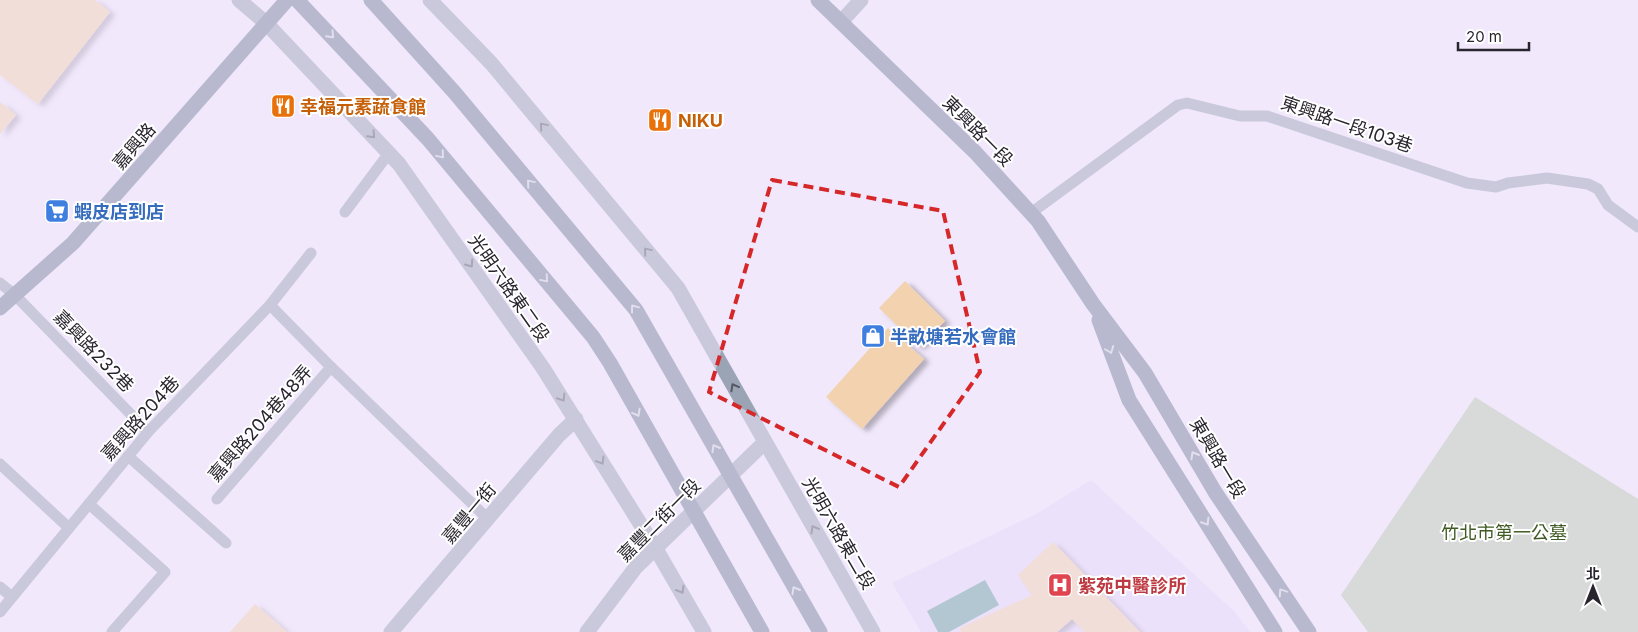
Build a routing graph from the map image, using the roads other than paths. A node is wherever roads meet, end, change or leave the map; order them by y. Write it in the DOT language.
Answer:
graph roads {
  1 [pos="239,0"];
  2 [pos="287,0"];
  3 [pos="297,0"];
  4 [pos="371,0"];
  5 [pos="430,0"];
  6 [pos="818,0"];
  7 [pos="861,0"];
  8 [pos="842,22"];
  9 [pos="266,23"];
  10 [pos="389,153"];
  11 [pos="345,212"];
  12 [pos="1031,213"];
  13 [pos="1638,227"];
  14 [pos="312,253"];
  15 [pos="0,283"];
  16 [pos="15,295"];
  17 [pos="1093,304"];
  18 [pos="270,305"];
  19 [pos="0,308"];
  20 [pos="331,367"];
  21 [pos="576,419"];
  22 [pos="148,432"];
  23 [pos="765,442"];
  24 [pos="128,456"];
  25 [pos="0,464"];
  26 [pos="730,475"];
  27 [pos="217,499"];
  28 [pos="89,504"];
  29 [pos="693,513"];
  30 [pos="488,519"];
  31 [pos="69,528"];
  32 [pos="226,543"];
  33 [pos="656,549"];
  34 [pos="0,587"];
  35 [pos="12,597"];
  36 [pos="0,612"];
  37 [pos="112,632"];
  38 [pos="391,632"];
  39 [pos="588,632"];
  40 [pos="704,632"];
  41 [pos="762,632"];
  42 [pos="820,632"];
  43 [pos="873,632"];
  44 [pos="1275,632"];
  45 [pos="1309,632"];
  1 -- 9 [label="street, 光明六路東二段"];
  2 -- 9 [label="street, 嘉興路"];
  3 -- 29 [label="street, 光明六路東二段, one-way"];
  26 -- 4 [label="street, one-way"];
  23 -- 5 [label="street, 光明六路東二段, one-way"];
  6 -- 8 [label="street, 東興路一段"];
  7 -- 8 [label="street"];
  8 -- 12 [label="street, 東興路一段"];
  9 -- 10 [label="street, 光明六路東二段, one-way"];
  9 -- 16 [label="street, 嘉興路"];
  10 -- 11 [label="lane"];
  10 -- 21 [label="street, 光明六路東二段, one-way"];
  12 -- 13 [label="lane, 東興路一段103巷"];
  12 -- 17 [label="street, 東興路一段"];
  14 -- 18 [label="lane, 嘉興路204巷"];
  15 -- 16 [label="lane, 嘉興路232巷"];
  16 -- 19 [label="street, 嘉興路"];
  16 -- 22 [label="lane, 嘉興路232巷"];
  17 -- 44 [label="street, 東興路一段, one-way"];
  45 -- 17 [label="street, 東興路一段, one-way"];
  18 -- 20 [label="lane, 嘉興路204巷48弄"];
  18 -- 22 [label="lane, 嘉興路204巷"];
  20 -- 27 [label="lane, 嘉興路204巷48弄"];
  20 -- 30 [label="lane"];
  21 -- 30 [label="street, 嘉豐一街"];
  21 -- 33 [label="street, 光明六路東二段, one-way"];
  22 -- 24 [label="lane, 嘉興路204巷"];
  23 -- 26 [label="street, 嘉豐二街一段"];
  43 -- 23 [label="street, 光明六路東二段, one-way"];
  24 -- 28 [label="lane, 嘉興路204巷"];
  24 -- 32 [label="lane"];
  25 -- 31 [label="lane"];
  26 -- 29 [label="street, 嘉豐二街一段"];
  42 -- 26 [label="street, one-way"];
  28 -- 31 [label="lane, 嘉興路204巷"];
  28 -- 37 [label="lane"];
  29 -- 33 [label="street, 嘉豐二街一段"];
  29 -- 41 [label="street, 光明六路東二段"];
  30 -- 38 [label="street, 嘉豐一街"];
  31 -- 35 [label="lane, 嘉興路204巷"];
  33 -- 39 [label="street, 嘉豐二街一段"];
  33 -- 40 [label="street, 光明六路東二段, one-way"];
  34 -- 35 [label="lane"];
  35 -- 36 [label="lane, 嘉興路204巷"];
}
